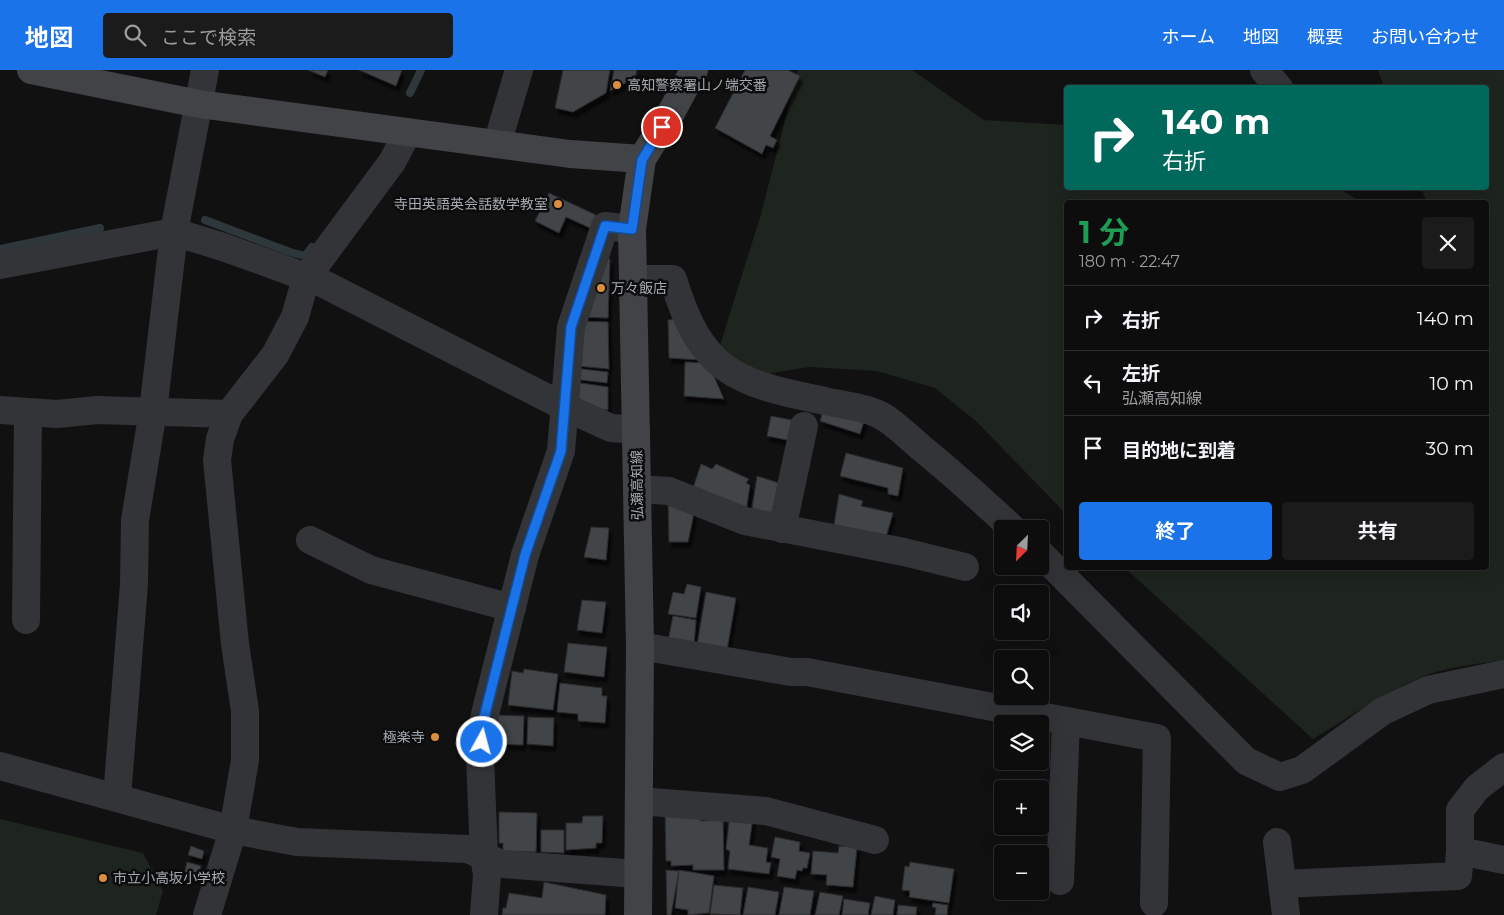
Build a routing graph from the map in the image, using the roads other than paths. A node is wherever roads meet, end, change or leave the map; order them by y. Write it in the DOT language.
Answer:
graph roads {
  1 [pos="31,70"];
  2 [pos="205,70"];
  3 [pos="519,70"];
  4 [pos="694,70"];
  5 [pos="1264,70"];
  6 [pos="1276,85"];
  7 [pos="199,104"];
  8 [pos="408,132"];
  9 [pos="497,144"];
  10 [pos="642,160"];
  11 [pos="632,229"];
  12 [pos="174,232"];
  13 [pos="0,265"];
  14 [pos="306,278"];
  15 [pos="634,279"];
  16 [pos="565,407"];
  17 [pos="0,410"];
  18 [pos="28,412"];
  19 [pos="153,412"];
  20 [pos="229,414"];
  21 [pos="804,426"];
  22 [pos="636,430"];
  23 [pos="637,489"];
  24 [pos="1003,520"];
  25 [pos="782,528"];
  26 [pos="310,540"];
  27 [pos="1049,563"];
  28 [pos="965,567"];
  29 [pos="512,608"];
  30 [pos="26,620"];
  31 [pos="640,646"];
  32 [pos="1504,674"];
  33 [pos="1066,721"];
  34 [pos="0,766"];
  35 [pos="1504,767"];
  36 [pos="117,797"];
  37 [pos="639,801"];
  38 [pos="233,830"];
  39 [pos="875,840"];
  40 [pos="1277,842"];
  41 [pos="1460,851"];
  42 [pos="484,857"];
  43 [pos="1504,860"];
  44 [pos="638,874"];
  45 [pos="1060,881"];
  46 [pos="1283,884"];
  47 [pos="1154,902"];
  48 [pos="207,915"];
  49 [pos="484,915"];
  50 [pos="638,915"];
  51 [pos="1286,915"];
  1 -- 7 [label="main road"];
  2 -- 7 [label="street"];
  3 -- 9 [label="street"];
  4 -- 10 [label="main road, 弘瀬高知線"];
  5 -- 6 [label="street"];
  7 -- 8 [label="main road"];
  7 -- 12 [label="street"];
  8 -- 9 [label="main road"];
  8 -- 14 [label="street"];
  9 -- 10 [label="main road"];
  10 -- 11 [label="main road, 弘瀬高知線"];
  11 -- 15 [label="main road, 弘瀬高知線"];
  11 -- 16 [label="street"];
  12 -- 13 [label="street"];
  12 -- 14 [label="street"];
  12 -- 19 [label="street"];
  14 -- 16 [label="street"];
  14 -- 20 [label="street"];
  15 -- 22 [label="main road, 弘瀬高知線"];
  15 -- 24 [label="street"];
  16 -- 22 [label="street"];
  16 -- 29 [label="street"];
  17 -- 18 [label="street"];
  18 -- 19 [label="street"];
  18 -- 30 [label="street"];
  19 -- 20 [label="street"];
  19 -- 36 [label="street"];
  20 -- 38 [label="street"];
  21 -- 25 [label="street"];
  22 -- 23 [label="main road, 弘瀬高知線"];
  23 -- 25 [label="street"];
  23 -- 31 [label="main road, 弘瀬高知線"];
  25 -- 28 [label="street"];
  26 -- 29 [label="street"];
  27 -- 32 [label="street"];
  29 -- 42 [label="street"];
  31 -- 33 [label="street"];
  31 -- 37 [label="main road, 弘瀬高知線"];
  33 -- 45 [label="street"];
  33 -- 47 [label="street"];
  34 -- 36 [label="street"];
  35 -- 41 [label="street"];
  36 -- 38 [label="street"];
  37 -- 39 [label="street"];
  37 -- 44 [label="main road, 弘瀬高知線"];
  38 -- 42 [label="street"];
  38 -- 48 [label="street"];
  40 -- 46 [label="street"];
  41 -- 43 [label="street"];
  41 -- 46 [label="street"];
  42 -- 44 [label="street"];
  42 -- 49 [label="street"];
  44 -- 50 [label="main road, 弘瀬高知線"];
  46 -- 51 [label="street"];
}
